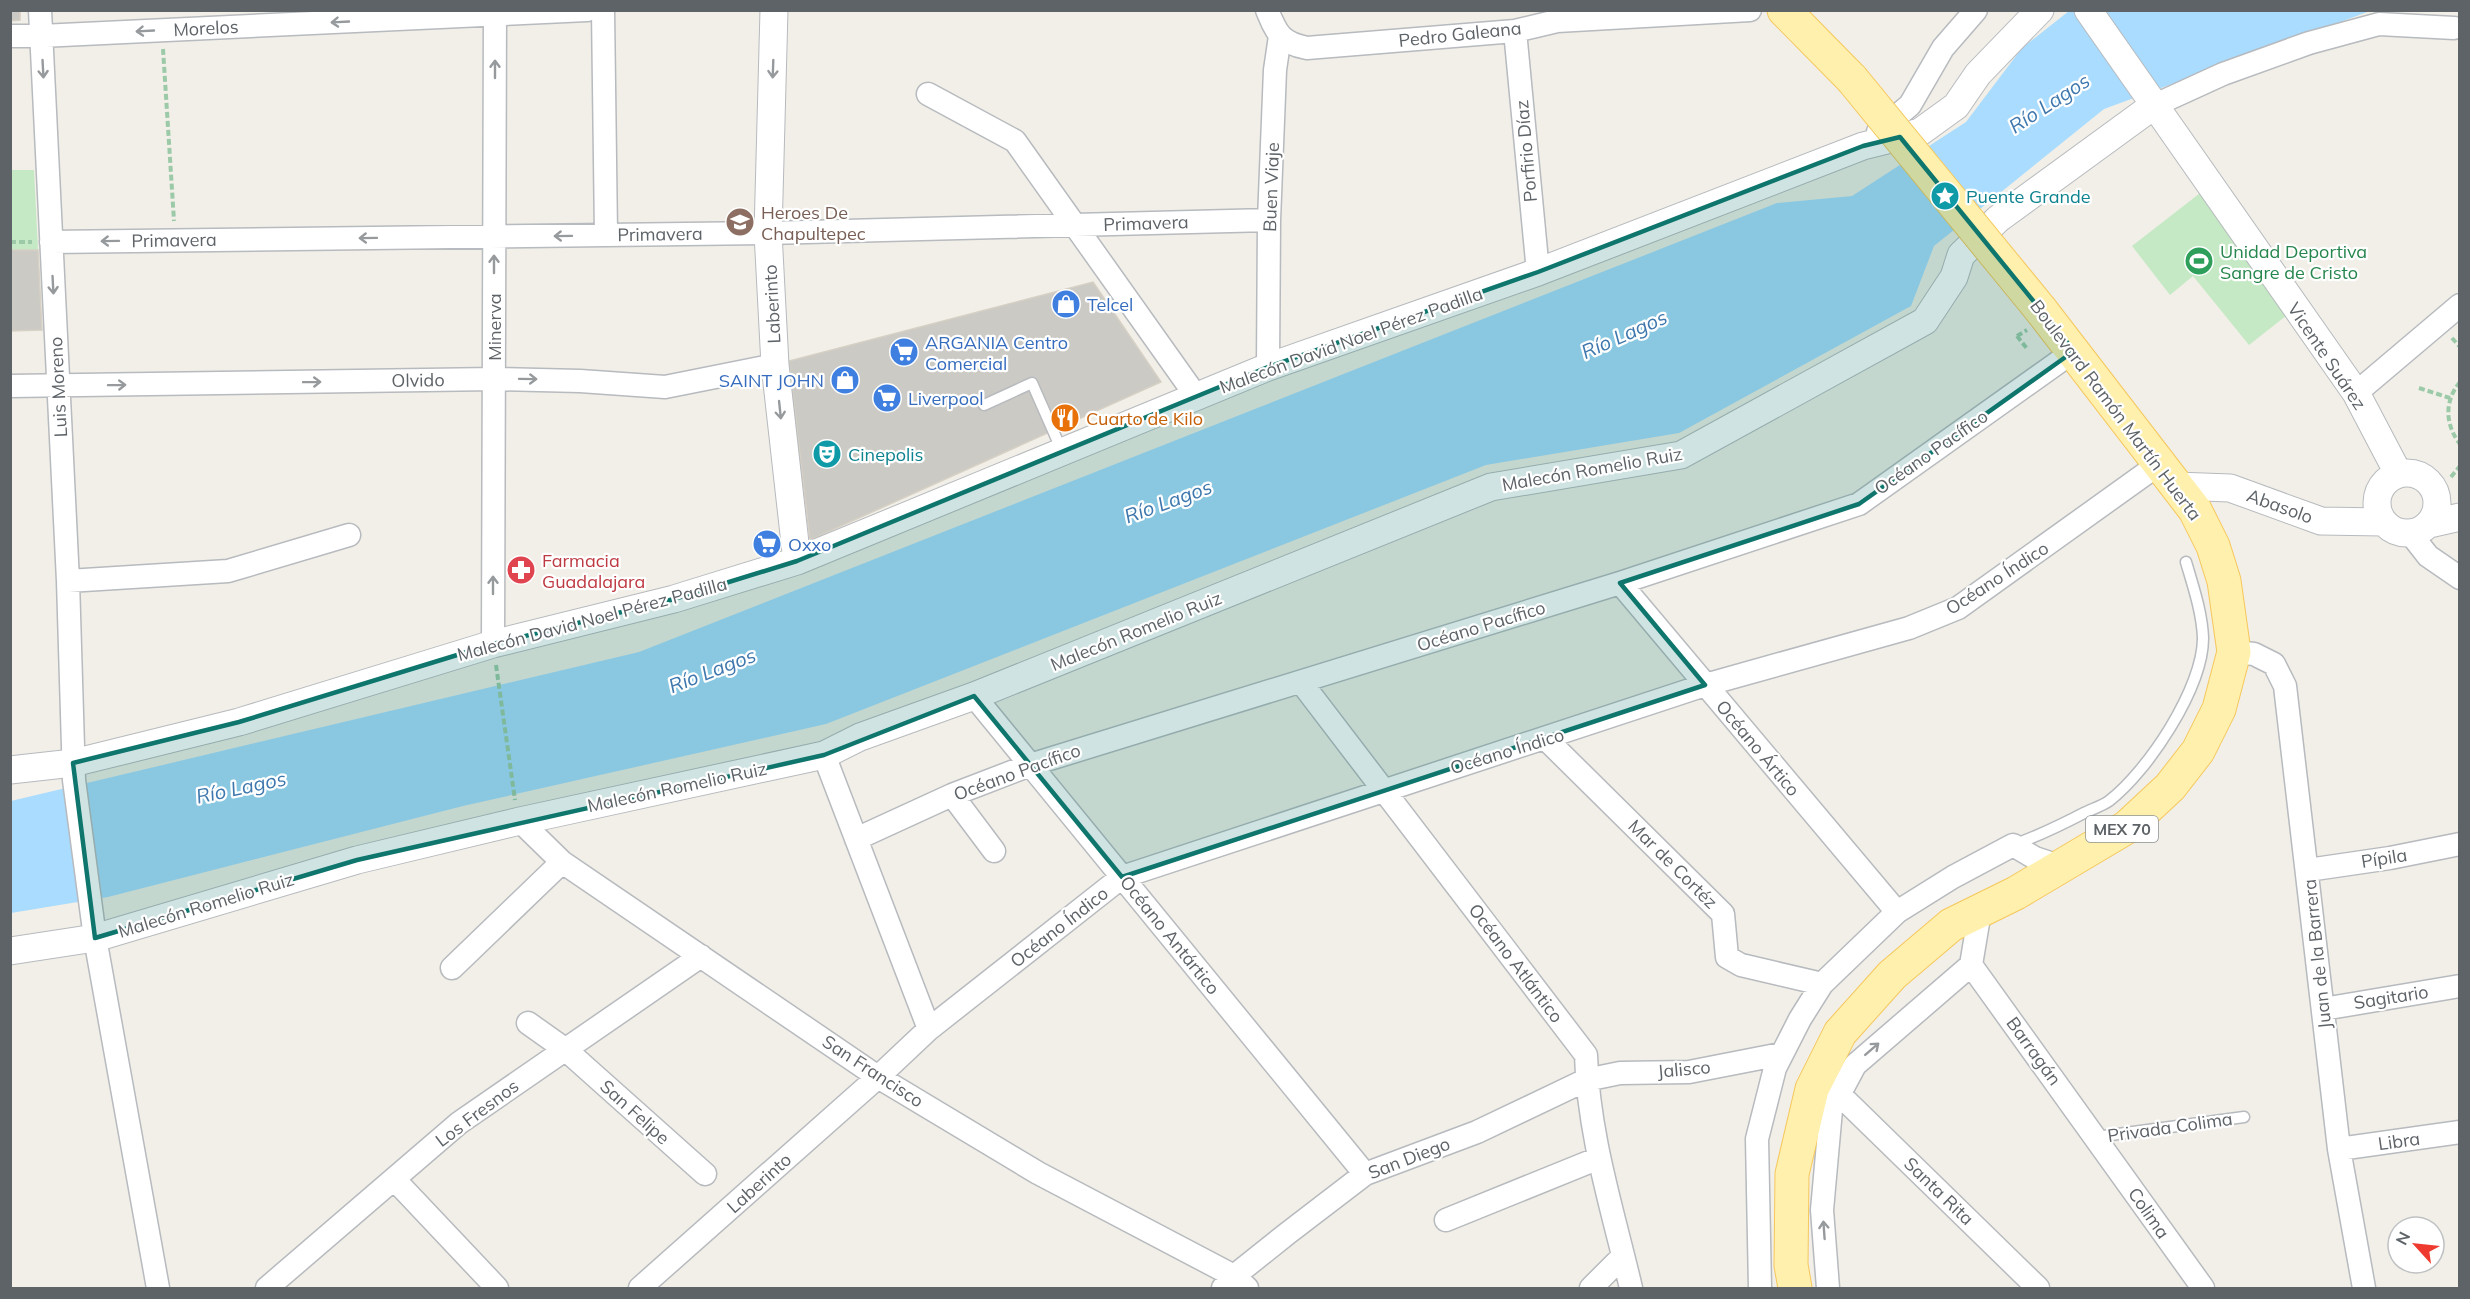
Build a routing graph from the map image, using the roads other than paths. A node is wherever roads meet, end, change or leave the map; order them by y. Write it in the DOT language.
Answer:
graph roads {
  1 [pos="40,10"];
  2 [pos="587,10"];
  3 [pos="603,10"];
  4 [pos="774,10"];
  5 [pos="1267,10"];
  6 [pos="1750,10"];
  7 [pos="1976,10"];
  8 [pos="2040,10"];
  9 [pos="2088,10"];
  10 [pos="495,13"];
  11 [pos="373,16"];
  12 [pos="1557,16"];
  13 [pos="1793,16"];
  14 [pos="232,19"];
  15 [pos="2455,24"];
  16 [pos="1515,30"];
  17 [pos="10,36"];
  18 [pos="41,36"];
  19 [pos="1280,36"];
  20 [pos="928,94"];
  21 [pos="2149,100"];
  22 [pos="1863,146"];
  23 [pos="1269,220"];
  24 [pos="1075,225"];
  25 [pos="768,233"];
  26 [pos="606,235"];
  27 [pos="494,236"];
  28 [pos="51,242"];
  29 [pos="1538,273"];
  30 [pos="2460,305"];
  31 [pos="2074,351"];
  32 [pos="775,365"];
  33 [pos="1268,367"];
  34 [pos="494,379"];
  35 [pos="10,386"];
  36 [pos="58,386"];
  37 [pos="2356,393"];
  38 [pos="1196,396"];
  39 [pos="984,405"];
  40 [pos="1062,451"];
  41 [pos="2398,473"];
  42 [pos="2168,475"];
  43 [pos="2460,517"];
  44 [pos="2383,522"];
  45 [pos="2420,529"];
  46 [pos="349,535"];
  47 [pos="797,561"];
  48 [pos="2186,562"];
  49 [pos="2460,578"];
  50 [pos="68,581"];
  51 [pos="1620,583"];
  52 [pos="2234,652"];
  53 [pos="495,656"];
  54 [pos="1301,682"];
  55 [pos="1705,685"];
  56 [pos="974,696"];
  57 [pos="1546,739"];
  58 [pos="824,755"];
  59 [pos="1030,765"];
  60 [pos="10,770"];
  61 [pos="74,771"];
  62 [pos="1383,790"];
  63 [pos="952,795"];
  64 [pos="517,811"];
  65 [pos="856,839"];
  66 [pos="2460,844"];
  67 [pos="2013,845"];
  68 [pos="994,850"];
  69 [pos="562,862"];
  70 [pos="2059,866"];
  71 [pos="2308,870"];
  72 [pos="1122,877"];
  73 [pos="1980,911"];
  74 [pos="1898,912"];
  75 [pos="94,927"];
  76 [pos="10,951"];
  77 [pos="701,956"];
  78 [pos="1971,965"];
  79 [pos="452,968"];
  80 [pos="1822,984"];
  81 [pos="2460,986"];
  82 [pos="2323,1009"];
  83 [pos="528,1023"];
  84 [pos="929,1029"];
  85 [pos="566,1050"];
  86 [pos="1781,1054"];
  87 [pos="878,1077"];
  88 [pos="1586,1080"];
  89 [pos="1839,1094"];
  90 [pos="2244,1117"];
  91 [pos="2460,1132"];
  92 [pos="2096,1137"];
  93 [pos="2339,1149"];
  94 [pos="1599,1158"];
  95 [pos="705,1174"];
  96 [pos="1365,1174"];
  97 [pos="394,1179"];
  98 [pos="1446,1220"];
  99 [pos="1791,1225"];
  100 [pos="1623,1256"];
  101 [pos="1235,1284"];
  102 [pos="279,1285"];
  103 [pos="158,1288"];
  104 [pos="497,1288"];
  105 [pos="640,1288"];
  106 [pos="1591,1288"];
  107 [pos="1631,1288"];
  108 [pos="1760,1288"];
  109 [pos="1765,1288"];
  110 [pos="1795,1288"];
  111 [pos="1828,1288"];
  112 [pos="2038,1288"];
  113 [pos="2203,1288"];
  114 [pos="2364,1288"];
  1 -- 18 [label="street, Luis Moreno"];
  2 -- 10 [label="street, Morelos"];
  3 -- 26 [label="street"];
  4 -- 25 [label="street, Laberinto, one-way"];
  5 -- 19 [label="street"];
  6 -- 12 [label="street, Pedro Galeana"];
  7 -- 22 [label="street"];
  8 -- 22 [label="street, Malecón David Noel Pérez Padilla"];
  9 -- 21 [label="street, Vicente Suárez"];
  10 -- 11 [label="street, Morelos"];
  27 -- 10 [label="street, Minerva, one-way"];
  11 -- 14 [label="street, Morelos, one-way"];
  12 -- 16 [label="street, Pedro Galeana"];
  13 -- 31 [label="main road, Boulevard Ramón Martín Huerta / MEX 70, bridge"];
  14 -- 18 [label="street, Morelos, one-way"];
  15 -- 21 [label="street"];
  16 -- 19 [label="street, Pedro Galeana"];
  16 -- 29 [label="street, Porfirio Díaz"];
  17 -- 18 [label="street, Morelos"];
  18 -- 28 [label="street, Luis Moreno, one-way"];
  19 -- 23 [label="street, Buen Viaje"];
  20 -- 24 [label="street"];
  21 -- 37 [label="street, Vicente Suárez"];
  21 -- 56 [label="street, Malecón Romelio Ruiz"];
  22 -- 29 [label="street, Malecón David Noel Pérez Padilla"];
  23 -- 24 [label="street, Primavera"];
  23 -- 33 [label="street, Buen Viaje"];
  24 -- 25 [label="street, Primavera"];
  24 -- 38 [label="street"];
  25 -- 26 [label="street, Primavera"];
  25 -- 32 [label="street, Laberinto"];
  26 -- 27 [label="street, Primavera, one-way"];
  27 -- 28 [label="street, Primavera, one-way"];
  34 -- 27 [label="street, Minerva, one-way"];
  28 -- 36 [label="street, Luis Moreno, one-way"];
  29 -- 33 [label="street, Malecón David Noel Pérez Padilla"];
  30 -- 37 [label="street"];
  31 -- 42 [label="main road, Boulevard Ramón Martín Huerta / MEX 70"];
  31 -- 51 [label="street, Océano Pacífico"];
  34 -- 32 [label="street, Olvido, one-way"];
  32 -- 47 [label="street, Laberinto, one-way"];
  33 -- 38 [label="street, Malecón David Noel Pérez Padilla"];
  36 -- 34 [label="street, Olvido, one-way"];
  53 -- 34 [label="street, Minerva, one-way"];
  35 -- 36 [label="street, Olvido"];
  36 -- 50 [label="street, Luis Moreno"];
  37 -- 41 [label="street, Vicente Suárez"];
  38 -- 40 [label="street, Malecón David Noel Pérez Padilla"];
  39 -- 40 [label="lane"];
  40 -- 47 [label="street, Malecón David Noel Pérez Padilla"];
  41 -- 44 [label="street"];
  41 -- 45 [label="street"];
  42 -- 44 [label="street, Abasolo"];
  42 -- 52 [label="main road, Boulevard Ramón Martín Huerta / MEX 70"];
  42 -- 55 [label="street, Océano Índico"];
  43 -- 45 [label="street"];
  44 -- 45 [label="street"];
  45 -- 49 [label="street"];
  46 -- 50 [label="street"];
  47 -- 53 [label="street, Malecón David Noel Pérez Padilla"];
  48 -- 67 [label="lane"];
  50 -- 61 [label="street, Luis Moreno"];
  51 -- 54 [label="street, Océano Pacífico"];
  51 -- 55 [label="street, Océano Ártico"];
  52 -- 70 [label="main road, Boulevard Ramón Martín Huerta / MEX 70"];
  52 -- 71 [label="street, Juan de la Barrera"];
  53 -- 61 [label="street, Malecón David Noel Pérez Padilla"];
  54 -- 59 [label="street, Océano Pacífico"];
  54 -- 62 [label="street, Océano Atlántico"];
  55 -- 57 [label="street, Océano Índico"];
  55 -- 74 [label="street, Océano Ártico"];
  56 -- 58 [label="street, Malecón Romelio Ruiz"];
  56 -- 59 [label="street, Océano Antártico"];
  57 -- 62 [label="street, Océano Índico"];
  57 -- 80 [label="street, Mar de Cortéz"];
  58 -- 64 [label="street, Malecón Romelio Ruiz"];
  58 -- 65 [label="street"];
  59 -- 63 [label="street, Océano Pacífico"];
  59 -- 72 [label="street, Océano Antártico"];
  60 -- 61 [label="street, Malecón David Noel Pérez Padilla"];
  61 -- 75 [label="street, Luis Moreno"];
  62 -- 72 [label="street, Océano Índico"];
  62 -- 88 [label="street, Océano Atlántico"];
  63 -- 65 [label="street, Océano Pacífico"];
  63 -- 68 [label="street"];
  64 -- 69 [label="street, San Francisco"];
  64 -- 75 [label="street, Malecón Romelio Ruiz"];
  65 -- 84 [label="street"];
  66 -- 71 [label="street, Pípila"];
  67 -- 70 [label="street"];
  67 -- 74 [label="street"];
  69 -- 77 [label="street, San Francisco"];
  69 -- 79 [label="street"];
  70 -- 73 [label="main road, Boulevard Ramón Martín Huerta / MEX 70"];
  71 -- 82 [label="street, Juan de la Barrera"];
  72 -- 84 [label="street, Océano Índico"];
  72 -- 96 [label="street, Océano Antártico"];
  73 -- 78 [label="street"];
  73 -- 99 [label="main road, Boulevard Ramón Martín Huerta / MEX 70"];
  74 -- 80 [label="street"];
  75 -- 76 [label="street, Malecón Romelio Ruiz"];
  75 -- 103 [label="street, Luis Moreno"];
  77 -- 85 [label="street, Los Fresnos"];
  77 -- 87 [label="street, San Francisco"];
  89 -- 78 [label="street, one-way"];
  78 -- 92 [label="street, Barragán"];
  80 -- 86 [label="street"];
  81 -- 82 [label="street, Sagitario"];
  82 -- 93 [label="street, Juan de la Barrera"];
  83 -- 85 [label="street, San Felipe"];
  84 -- 87 [label="street, Océano Índico"];
  85 -- 95 [label="street, San Felipe"];
  85 -- 97 [label="street, Los Fresnos"];
  86 -- 88 [label="street, Jalisco"];
  86 -- 108 [label="street"];
  87 -- 101 [label="street, San Francisco"];
  87 -- 105 [label="street, Laberinto"];
  88 -- 94 [label="street, Océano Atlántico"];
  88 -- 96 [label="street, San Diego"];
  111 -- 89 [label="street, one-way"];
  89 -- 112 [label="street, Santa Rita"];
  90 -- 92 [label="lane, Privada Colima"];
  91 -- 93 [label="street, Libra"];
  92 -- 113 [label="street, Colima"];
  93 -- 114 [label="street, Juan de la Barrera"];
  94 -- 98 [label="street"];
  94 -- 100 [label="street, Océano Atlántico"];
  96 -- 101 [label="street, San Diego"];
  97 -- 102 [label="street, Los Fresnos"];
  97 -- 104 [label="street"];
  99 -- 109 [label="street"];
  99 -- 110 [label="main road, Boulevard Ramón Martín Huerta / MEX 70"];
  100 -- 106 [label="street"];
  100 -- 107 [label="street, Océano Atlántico"];
}
